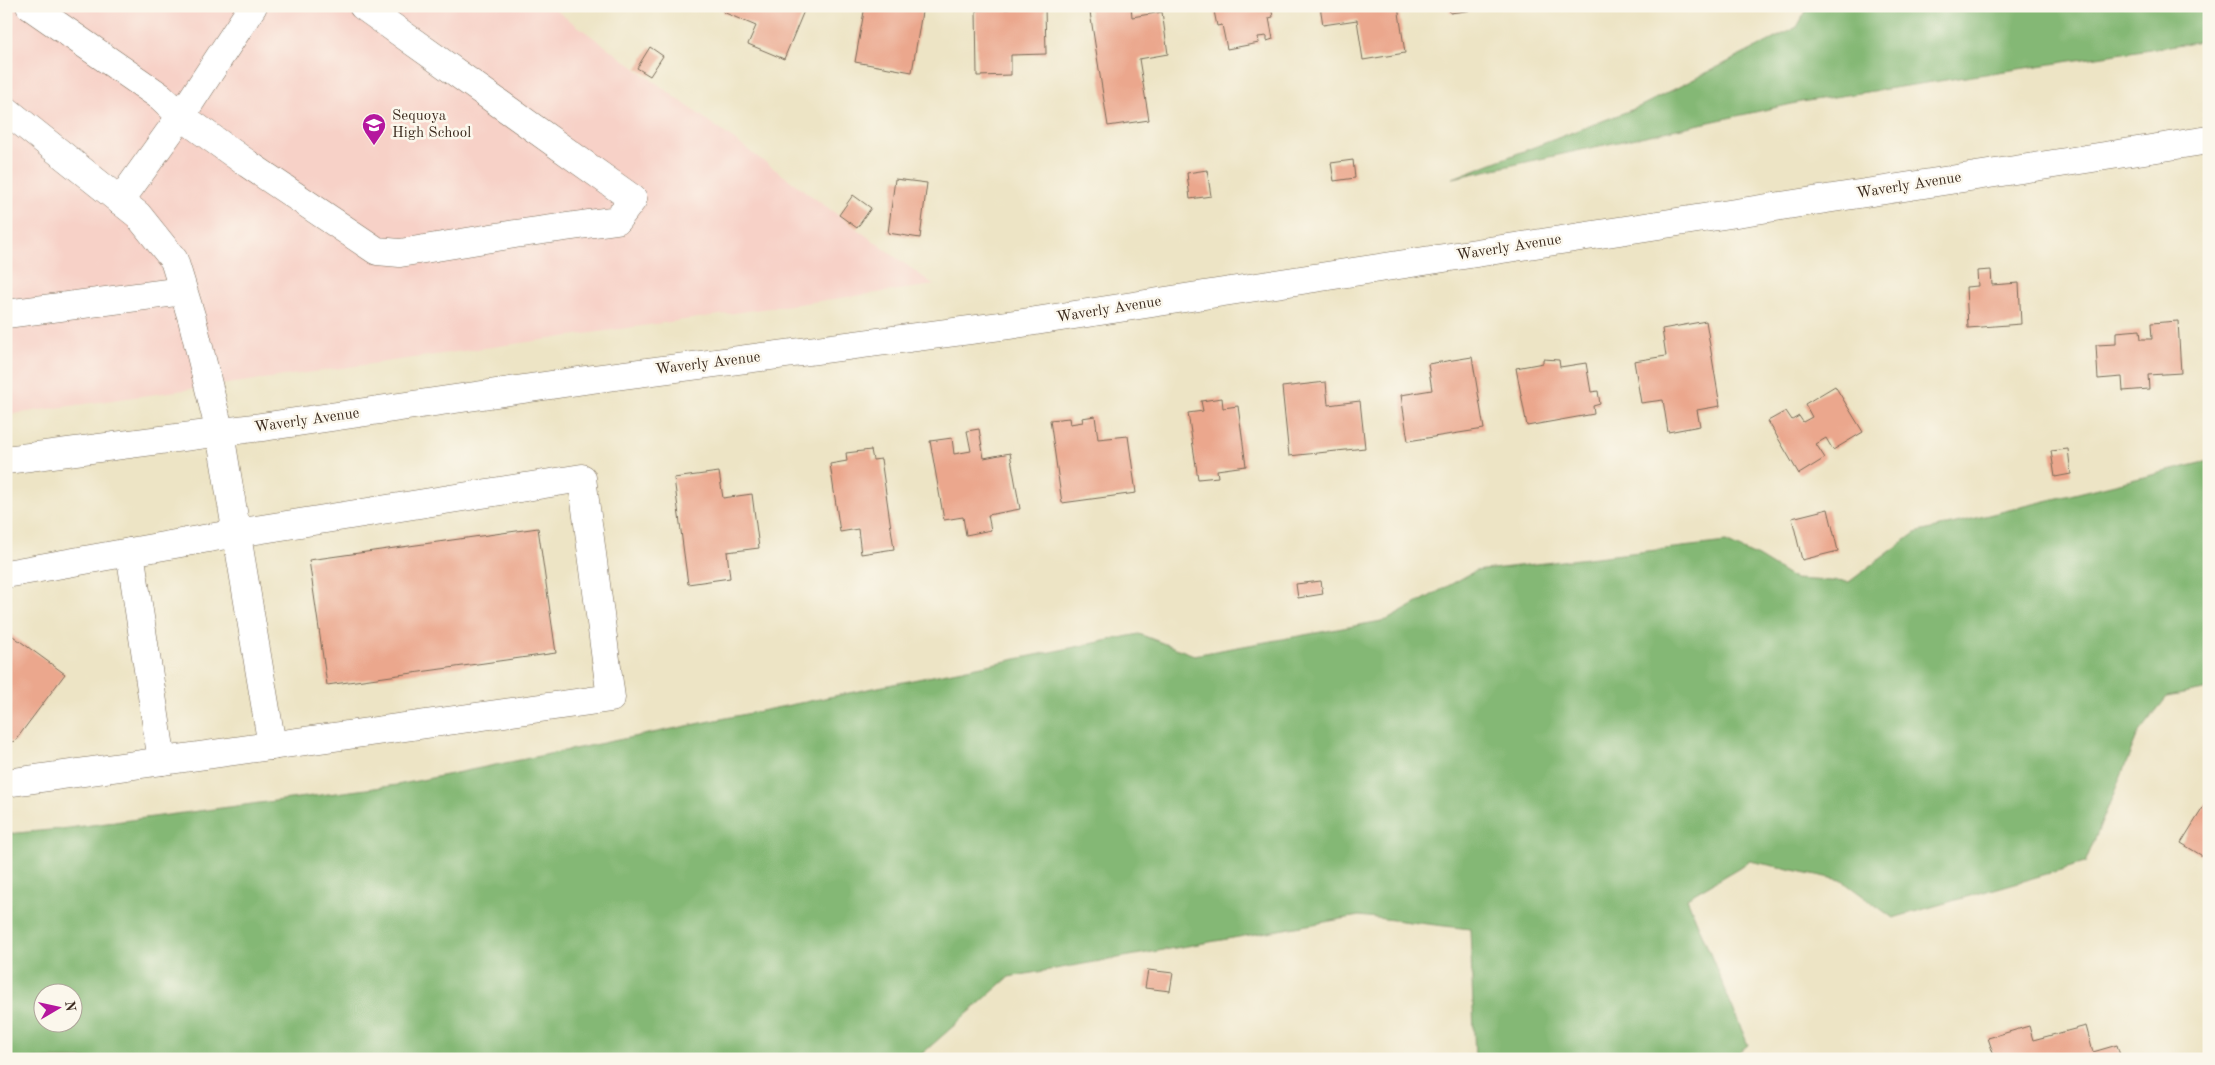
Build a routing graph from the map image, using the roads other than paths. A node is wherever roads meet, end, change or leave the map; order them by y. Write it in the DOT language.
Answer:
graph roads {
  1 [pos="30,6"];
  2 [pos="363,6"];
  3 [pos="250,10"];
  4 [pos="6,110"];
  5 [pos="181,116"];
  6 [pos="2209,140"];
  7 [pos="120,201"];
  8 [pos="183,291"];
  9 [pos="6,314"];
  10 [pos="220,433"];
  11 [pos="6,460"];
  12 [pos="237,533"];
  13 [pos="130,552"];
  14 [pos="6,574"];
  15 [pos="272,746"];
  16 [pos="162,761"];
  17 [pos="6,783"];
  1 -- 5 [label="street"];
  2 -- 5 [label="street"];
  3 -- 5 [label="street"];
  4 -- 7 [label="street"];
  5 -- 7 [label="street"];
  6 -- 10 [label="street, Waverly Avenue"];
  7 -- 8 [label="street"];
  8 -- 9 [label="street"];
  8 -- 10 [label="street"];
  10 -- 11 [label="street, Waverly Avenue"];
  10 -- 12 [label="street"];
  12 -- 13 [label="street"];
  12 -- 15 [label="street"];
  12 -- 15 [label="street"];
  13 -- 14 [label="street"];
  13 -- 16 [label="street"];
  15 -- 16 [label="street"];
  16 -- 17 [label="street"];
}
